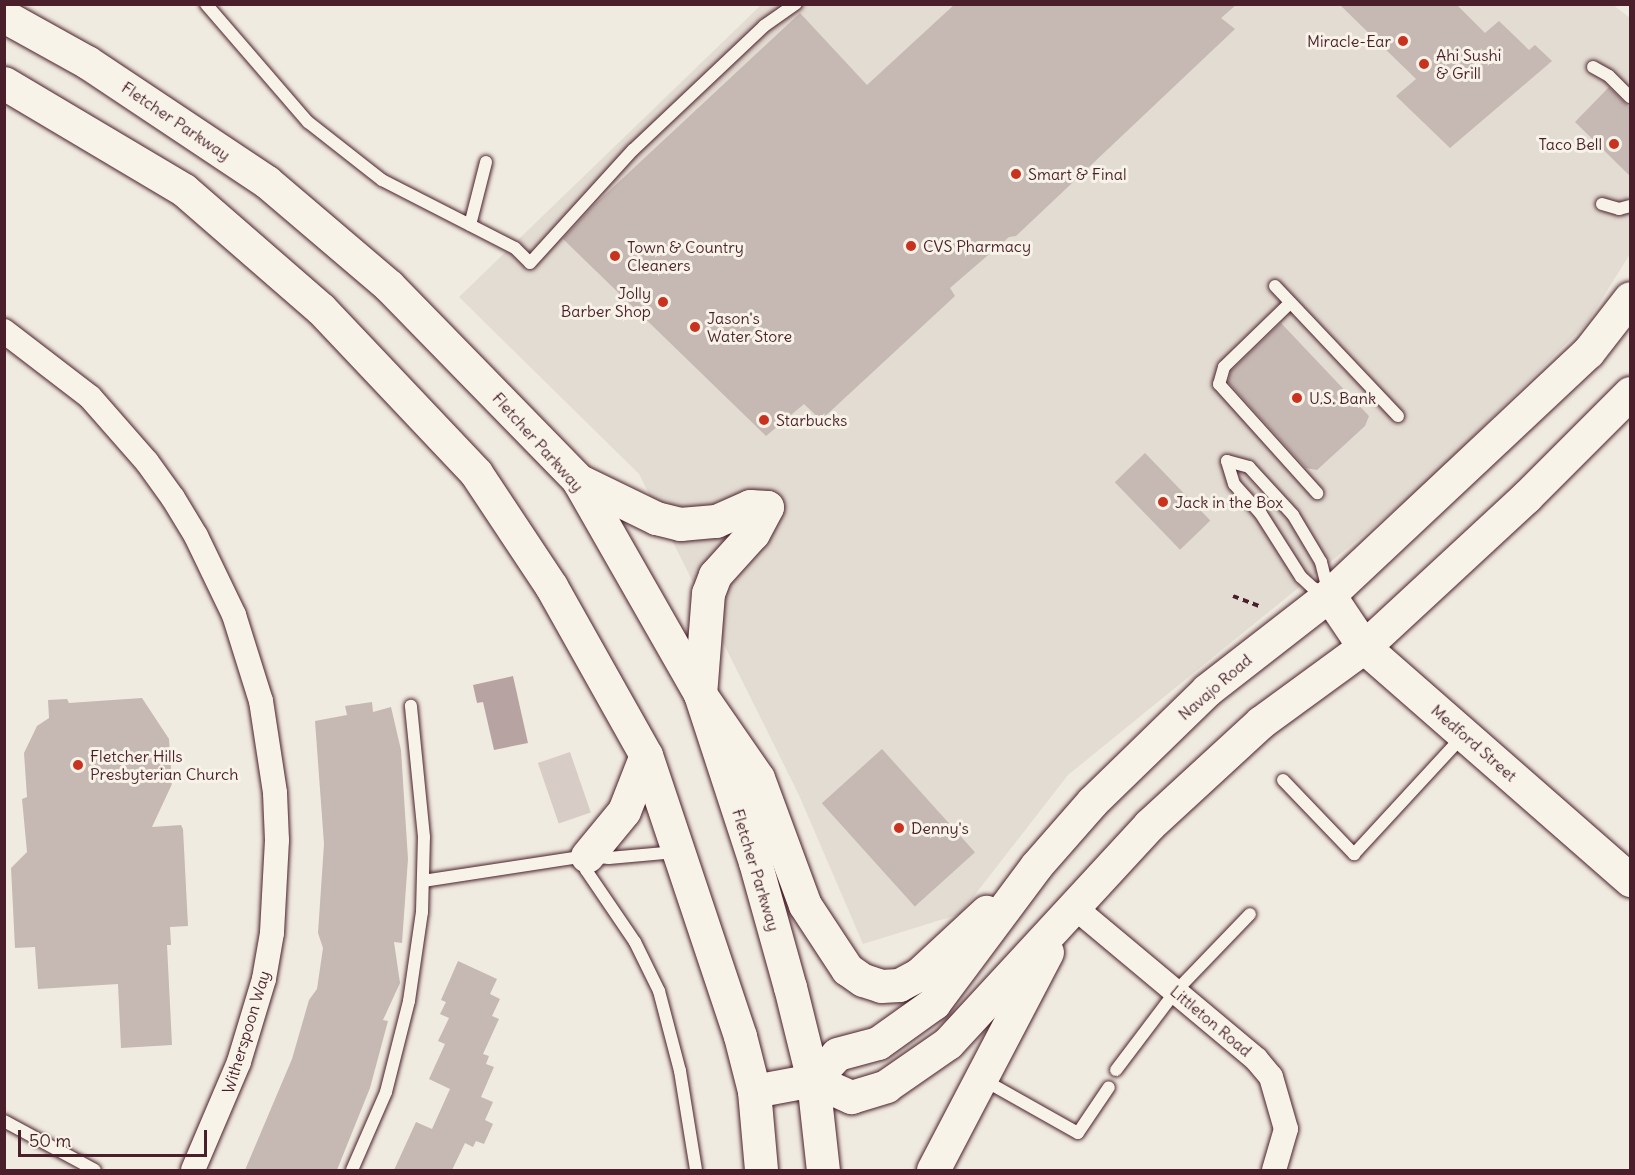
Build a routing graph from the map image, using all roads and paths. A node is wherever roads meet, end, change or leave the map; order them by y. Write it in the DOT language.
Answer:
graph roads {
  1 [pos="206,4"];
  2 [pos="796,4"];
  3 [pos="4,16"];
  4 [pos="1593,67"];
  5 [pos="4,83"];
  6 [pos="1630,97"];
  7 [pos="486,162"];
  8 [pos="1602,204"];
  9 [pos="1630,206"];
  10 [pos="470,225"];
  11 [pos="1275,286"];
  12 [pos="1630,298"];
  13 [pos="1290,303"];
  14 [pos="4,331"];
  15 [pos="1630,393"];
  16 [pos="1398,416"];
  17 [pos="578,480"];
  18 [pos="1317,493"];
  19 [pos="1329,595"];
  20 [pos="1233,596"];
  21 [pos="1262,607"];
  22 [pos="1364,647"];
  23 [pos="700,694"];
  24 [pos="411,706"];
  25 [pos="1464,735"];
  26 [pos="646,755"];
  27 [pos="1283,780"];
  28 [pos="677,851"];
  29 [pos="587,855"];
  30 [pos="1036,866"];
  31 [pos="1630,880"];
  32 [pos="423,881"];
  33 [pos="1073,906"];
  34 [pos="1250,914"];
  35 [pos="1175,992"];
  36 [pos="1116,1070"];
  37 [pos="981,1079"];
  38 [pos="813,1080"];
  39 [pos="1109,1087"];
  40 [pos="754,1091"];
  41 [pos="4,1121"];
  42 [pos="95,1170"];
  43 [pos="193,1170"];
  44 [pos="352,1170"];
  45 [pos="696,1170"];
  46 [pos="761,1170"];
  47 [pos="823,1170"];
  48 [pos="933,1170"];
  49 [pos="1274,1170"];
  1 -- 10 [label="lane"];
  2 -- 10 [label="lane"];
  3 -- 17 [label="main road, Fletcher Parkway"];
  4 -- 6 [label="lane"];
  5 -- 26 [label="main road"];
  7 -- 10 [label="lane"];
  8 -- 9 [label="lane"];
  11 -- 13 [label="lane"];
  12 -- 19 [label="main road, Navajo Road"];
  13 -- 16 [label="lane"];
  13 -- 18 [label="lane"];
  14 -- 43 [label="street, Witherspoon Way"];
  15 -- 22 [label="main road"];
  17 -- 23 [label="main road, Fletcher Parkway"];
  17 -- 23 [label="main road"];
  19 -- 19 [label="lane"];
  19 -- 22 [label="main road, Medford Street"];
  19 -- 30 [label="main road, Navajo Road"];
  20 -- 21 [label="path"];
  22 -- 25 [label="main road, Medford Street"];
  22 -- 33 [label="main road"];
  23 -- 30 [label="main road"];
  23 -- 38 [label="main road, Fletcher Parkway"];
  24 -- 32 [label="lane"];
  25 -- 27 [label="lane"];
  25 -- 31 [label="main road, Medford Street"];
  26 -- 28 [label="main road"];
  26 -- 29 [label="main road"];
  28 -- 29 [label="lane"];
  28 -- 40 [label="main road"];
  29 -- 32 [label="lane"];
  29 -- 45 [label="lane"];
  30 -- 38 [label="main road, Navajo Road"];
  32 -- 44 [label="lane"];
  33 -- 35 [label="street, Littleton Road"];
  33 -- 37 [label="main road"];
  33 -- 38 [label="main road"];
  34 -- 35 [label="lane"];
  35 -- 36 [label="lane"];
  35 -- 49 [label="street, Littleton Road"];
  37 -- 39 [label="lane"];
  37 -- 48 [label="main road"];
  38 -- 40 [label="main road"];
  38 -- 47 [label="main road, Fletcher Parkway"];
  40 -- 46 [label="main road"];
  41 -- 42 [label="lane"];
}
